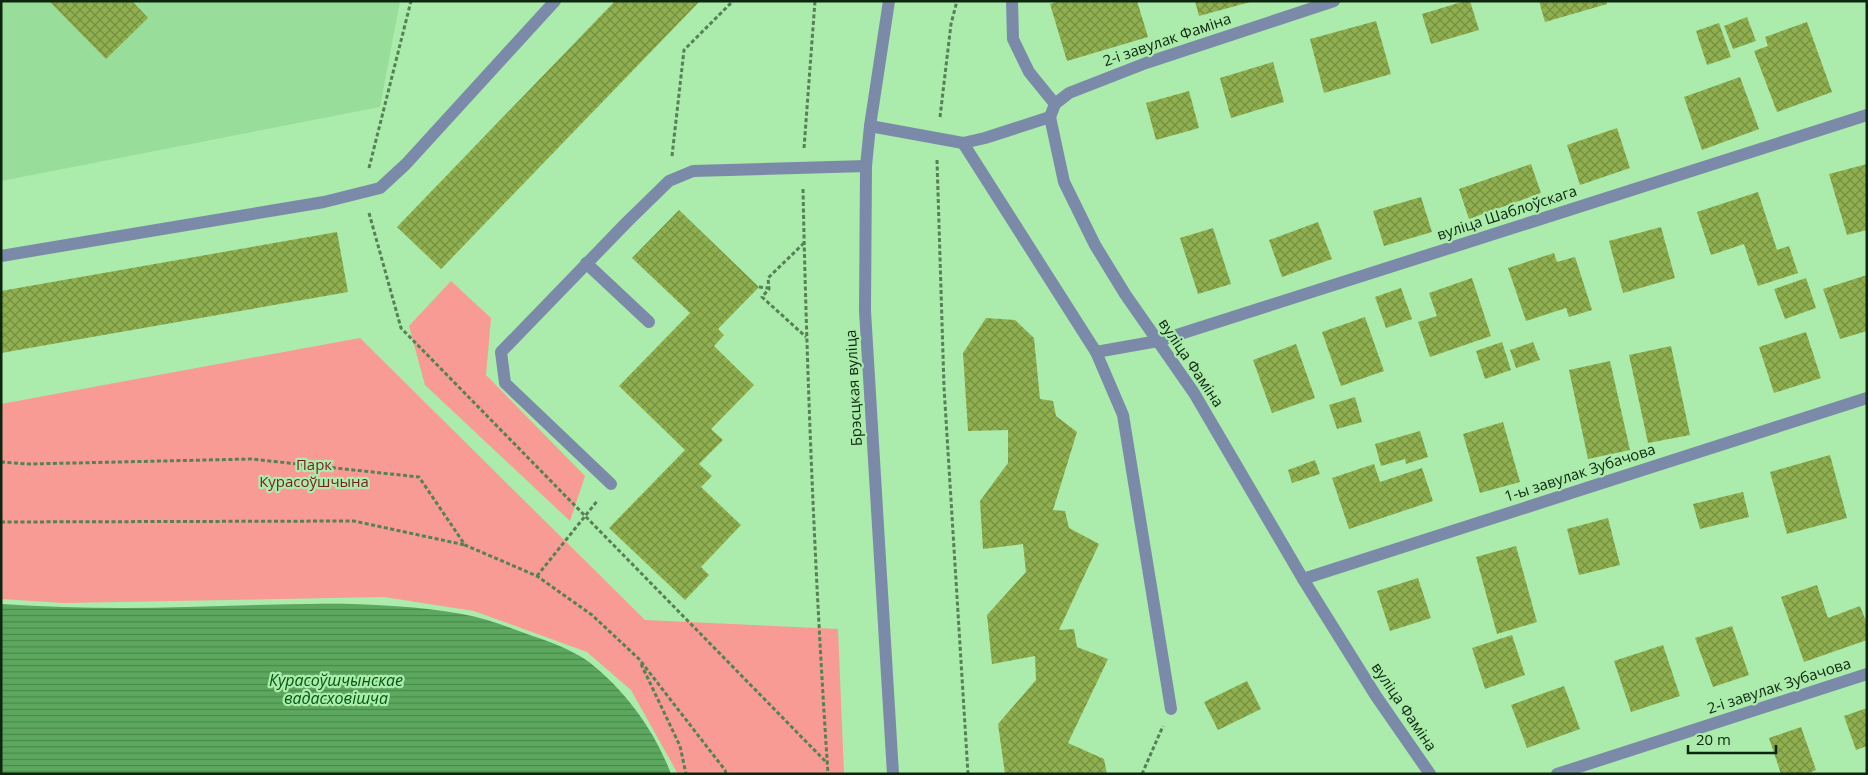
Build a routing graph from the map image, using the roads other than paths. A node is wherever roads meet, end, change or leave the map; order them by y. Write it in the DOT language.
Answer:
graph roads {
  1 [pos="555,1"];
  2 [pos="888,1"];
  3 [pos="1012,1"];
  4 [pos="1334,1"];
  5 [pos="1055,104"];
  6 [pos="1867,115"];
  7 [pos="1050,117"];
  8 [pos="870,126"];
  9 [pos="963,143"];
  10 [pos="866,166"];
  11 [pos="1,256"];
  12 [pos="586,263"];
  13 [pos="649,322"];
  14 [pos="1158,341"];
  15 [pos="1096,352"];
  16 [pos="1867,398"];
  17 [pos="611,484"];
  18 [pos="1303,579"];
  19 [pos="1867,674"];
  20 [pos="1171,708"];
  21 [pos="893,774"];
  22 [pos="1430,774"];
  23 [pos="1558,774"];
  1 -- 11 [label="street"];
  2 -- 8 [label="street, Брэсцкая вуліца"];
  3 -- 5 [label="street"];
  4 -- 5 [label="street, 2-і завулак Фаміна"];
  5 -- 7 [label="street"];
  6 -- 14 [label="street, вуліца Шаблоўскага"];
  7 -- 9 [label="street"];
  7 -- 14 [label="street, вуліца Фаміна"];
  8 -- 9 [label="street"];
  8 -- 10 [label="street, Брэсцкая вуліца"];
  9 -- 15 [label="street"];
  10 -- 12 [label="street"];
  10 -- 21 [label="street, Брэсцкая вуліца"];
  12 -- 13 [label="street"];
  12 -- 17 [label="street"];
  14 -- 15 [label="street, вуліца Шаблоўскага"];
  14 -- 18 [label="street, вуліца Фаміна"];
  15 -- 20 [label="street"];
  16 -- 18 [label="street, 1-ы завулак Зубачова"];
  18 -- 22 [label="street, вуліца Фаміна"];
  19 -- 23 [label="street, 2-і завулак Зубачова"];
}
